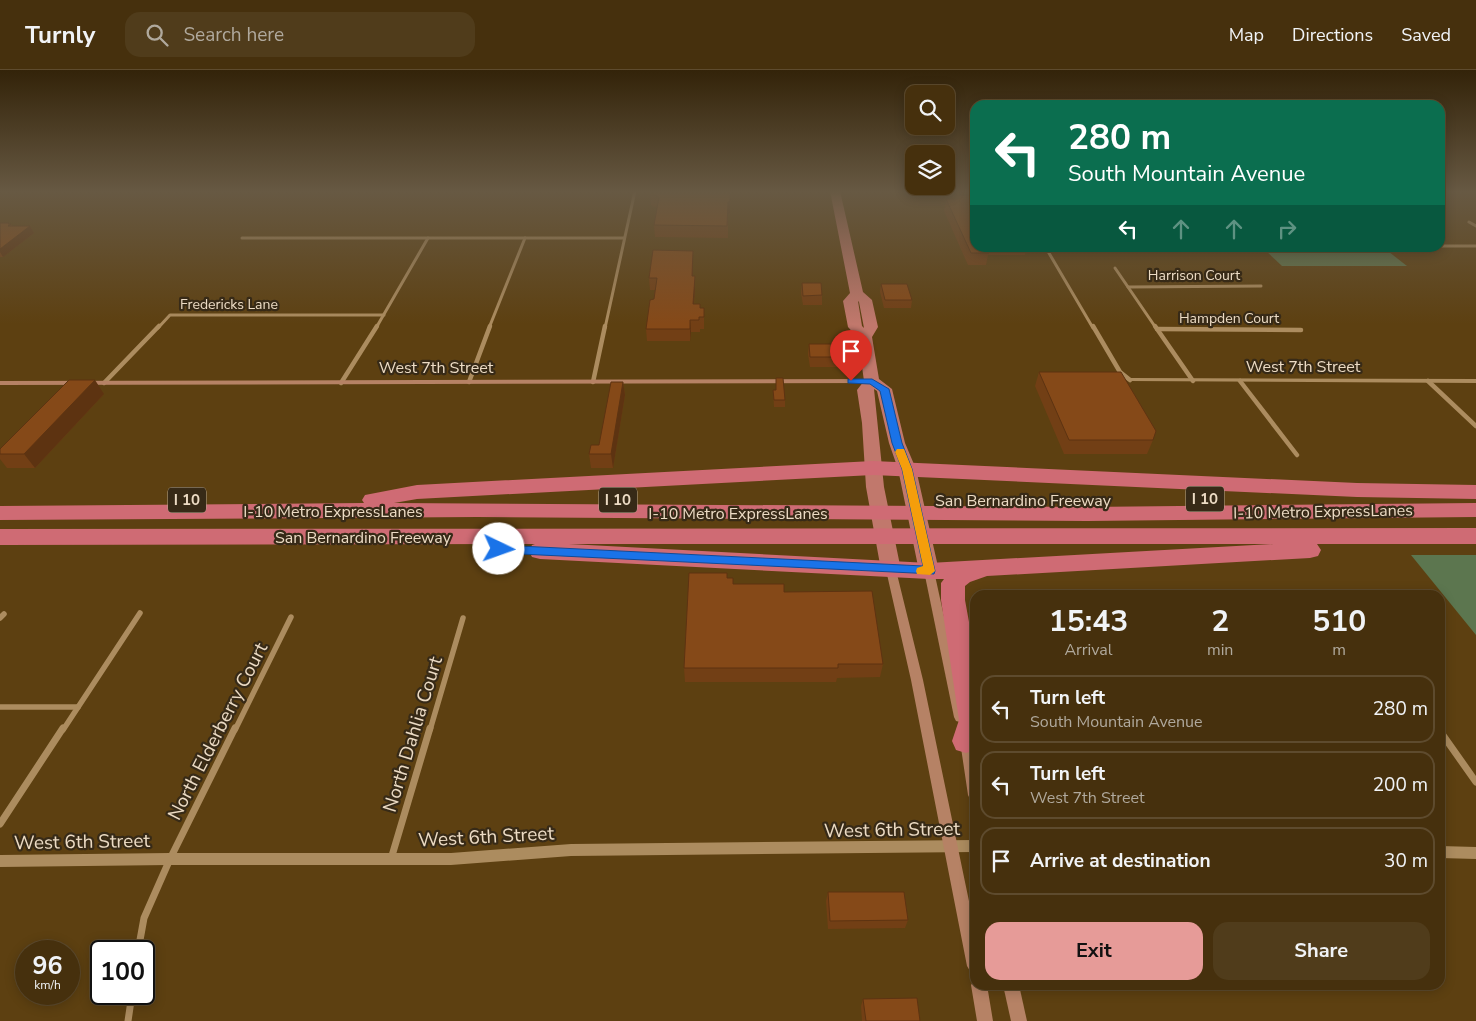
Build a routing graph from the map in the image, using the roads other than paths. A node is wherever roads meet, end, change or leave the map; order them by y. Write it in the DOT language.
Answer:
graph roads {
  1 [pos="844,235"];
  2 [pos="242,238"];
  3 [pos="428,238"];
  4 [pos="525,238"];
  5 [pos="624,238"];
  6 [pos="1445,246"];
  7 [pos="1476,246"];
  8 [pos="1048,252"];
  9 [pos="1115,268"];
  10 [pos="1128,286"];
  11 [pos="1261,286"];
  12 [pos="384,315"];
  13 [pos="1158,329"];
  14 [pos="1300,330"];
  15 [pos="1130,380"];
  16 [pos="872,381"];
  17 [pos="1193,381"];
  18 [pos="1240,381"];
  19 [pos="1428,381"];
  20 [pos="1476,381"];
  21 [pos="469,382"];
  22 [pos="592,382"];
  23 [pos="0,383"];
  24 [pos="104,383"];
  25 [pos="341,383"];
  26 [pos="1476,426"];
  27 [pos="1296,455"];
  28 [pos="873,468"];
  29 [pos="907,469"];
  30 [pos="1476,492"];
  31 [pos="1279,499"];
  32 [pos="1476,499"];
  33 [pos="0,500"];
  34 [pos="373,500"];
  35 [pos="602,500"];
  36 [pos="477,510"];
  37 [pos="1409,510"];
  38 [pos="1476,510"];
  39 [pos="0,513"];
  40 [pos="865,519"];
  41 [pos="940,519"];
  42 [pos="1373,522"];
  43 [pos="1476,522"];
  44 [pos="450,524"];
  45 [pos="0,526"];
  46 [pos="260,536"];
  47 [pos="1109,536"];
  48 [pos="1476,536"];
  49 [pos="0,537"];
  50 [pos="542,537"];
  51 [pos="1476,544"];
  52 [pos="983,569"];
  53 [pos="891,570"];
  54 [pos="930,571"];
  55 [pos="140,614"];
  56 [pos="291,617"];
  57 [pos="463,618"];
  58 [pos="970,702"];
  59 [pos="0,707"];
  60 [pos="78,707"];
  61 [pos="970,729"];
  62 [pos="1445,738"];
  63 [pos="966,741"];
  64 [pos="970,765"];
  65 [pos="1476,782"];
  66 [pos="0,824"];
  67 [pos="970,846"];
  68 [pos="952,847"];
  69 [pos="1445,852"];
  70 [pos="1476,853"];
  71 [pos="170,859"];
  72 [pos="390,859"];
  73 [pos="0,861"];
  74 [pos="140,940"];
  75 [pos="970,940"];
  76 [pos="980,990"];
  77 [pos="1012,990"];
  78 [pos="130,1005"];
  79 [pos="128,1021"];
  80 [pos="985,1021"];
  81 [pos="1019,1021"];
  1 -- 16 [label="main road"];
  2 -- 3 [label="street"];
  3 -- 4 [label="street"];
  3 -- 12 [label="street"];
  4 -- 5 [label="street"];
  4 -- 21 [label="street"];
  5 -- 22 [label="street"];
  6 -- 7 [label="street"];
  8 -- 15 [label="street"];
  9 -- 10 [label="street"];
  10 -- 11 [label="street, Harrison Court"];
  10 -- 13 [label="street"];
  12 -- 24 [label="street, Fredericks Lane"];
  12 -- 25 [label="street"];
  13 -- 14 [label="street, Hampden Court"];
  13 -- 17 [label="street"];
  15 -- 17 [label="street, West 7th Street"];
  16 -- 22 [label="main road, West 7th Street"];
  16 -- 28 [label="main road"];
  16 -- 29 [label="main road"];
  17 -- 18 [label="street, West 7th Street"];
  18 -- 19 [label="street, West 7th Street"];
  18 -- 27 [label="street"];
  19 -- 20 [label="street, West 7th Street"];
  19 -- 26 [label="street"];
  21 -- 22 [label="main road, West 7th Street"];
  21 -- 25 [label="main road, West 7th Street"];
  23 -- 24 [label="main road, West 7th Street"];
  24 -- 25 [label="main road, West 7th Street"];
  28 -- 29 [label="highway"];
  28 -- 34 [label="highway"];
  28 -- 53 [label="main road"];
  29 -- 30 [label="highway"];
  29 -- 54 [label="main road"];
  31 -- 32 [label="highway, San Bernardino Freeway / I 10"];
  31 -- 37 [label="highway"];
  31 -- 41 [label="highway, San Bernardino Freeway / I 10"];
  33 -- 34 [label="highway, San Bernardino Freeway / I 10"];
  34 -- 35 [label="highway, San Bernardino Freeway / I 10"];
  35 -- 36 [label="highway"];
  35 -- 40 [label="highway, San Bernardino Freeway / I 10"];
  36 -- 39 [label="highway, I-10 Metro ExpressLanes"];
  36 -- 40 [label="highway, I-10 Metro ExpressLanes"];
  37 -- 38 [label="highway, I-10 Metro ExpressLanes"];
  37 -- 41 [label="highway, I-10 Metro ExpressLanes"];
  40 -- 41 [label="highway, San Bernardino Freeway / I 10"];
  40 -- 41 [label="highway, San Bernardino Freeway / I 10"];
  40 -- 44 [label="highway, I-10 Metro ExpressLanes"];
  40 -- 50 [label="highway, San Bernardino Freeway / I 10"];
  41 -- 42 [label="highway, I-10 Metro ExpressLanes"];
  41 -- 47 [label="highway, San Bernardino Freeway / I 10"];
  42 -- 43 [label="highway, I-10 Metro ExpressLanes"];
  42 -- 47 [label="highway"];
  44 -- 45 [label="highway, I-10 Metro ExpressLanes"];
  44 -- 50 [label="highway"];
  46 -- 49 [label="highway, San Bernardino Freeway / I 10"];
  46 -- 50 [label="highway, San Bernardino Freeway / I 10"];
  46 -- 53 [label="highway"];
  47 -- 48 [label="highway, San Bernardino Freeway / I 10"];
  51 -- 52 [label="highway"];
  52 -- 54 [label="highway"];
  52 -- 58 [label="highway"];
  53 -- 54 [label="highway"];
  53 -- 68 [label="main road"];
  54 -- 63 [label="main road"];
  55 -- 60 [label="street"];
  56 -- 71 [label="street, North Elderberry Court"];
  57 -- 72 [label="street, North Dahlia Court"];
  59 -- 60 [label="street"];
  60 -- 66 [label="street"];
  61 -- 63 [label="highway"];
  62 -- 65 [label="street"];
  63 -- 64 [label="main road"];
  67 -- 68 [label="street, West 6th Street"];
  68 -- 72 [label="street, West 6th Street"];
  68 -- 75 [label="main road"];
  69 -- 70 [label="street"];
  71 -- 72 [label="street, West 6th Street"];
  71 -- 73 [label="street, West 6th Street"];
  71 -- 74 [label="street, North Elderberry Court"];
  76 -- 80 [label="main road"];
  77 -- 81 [label="main road"];
  78 -- 79 [label="street"];
}
